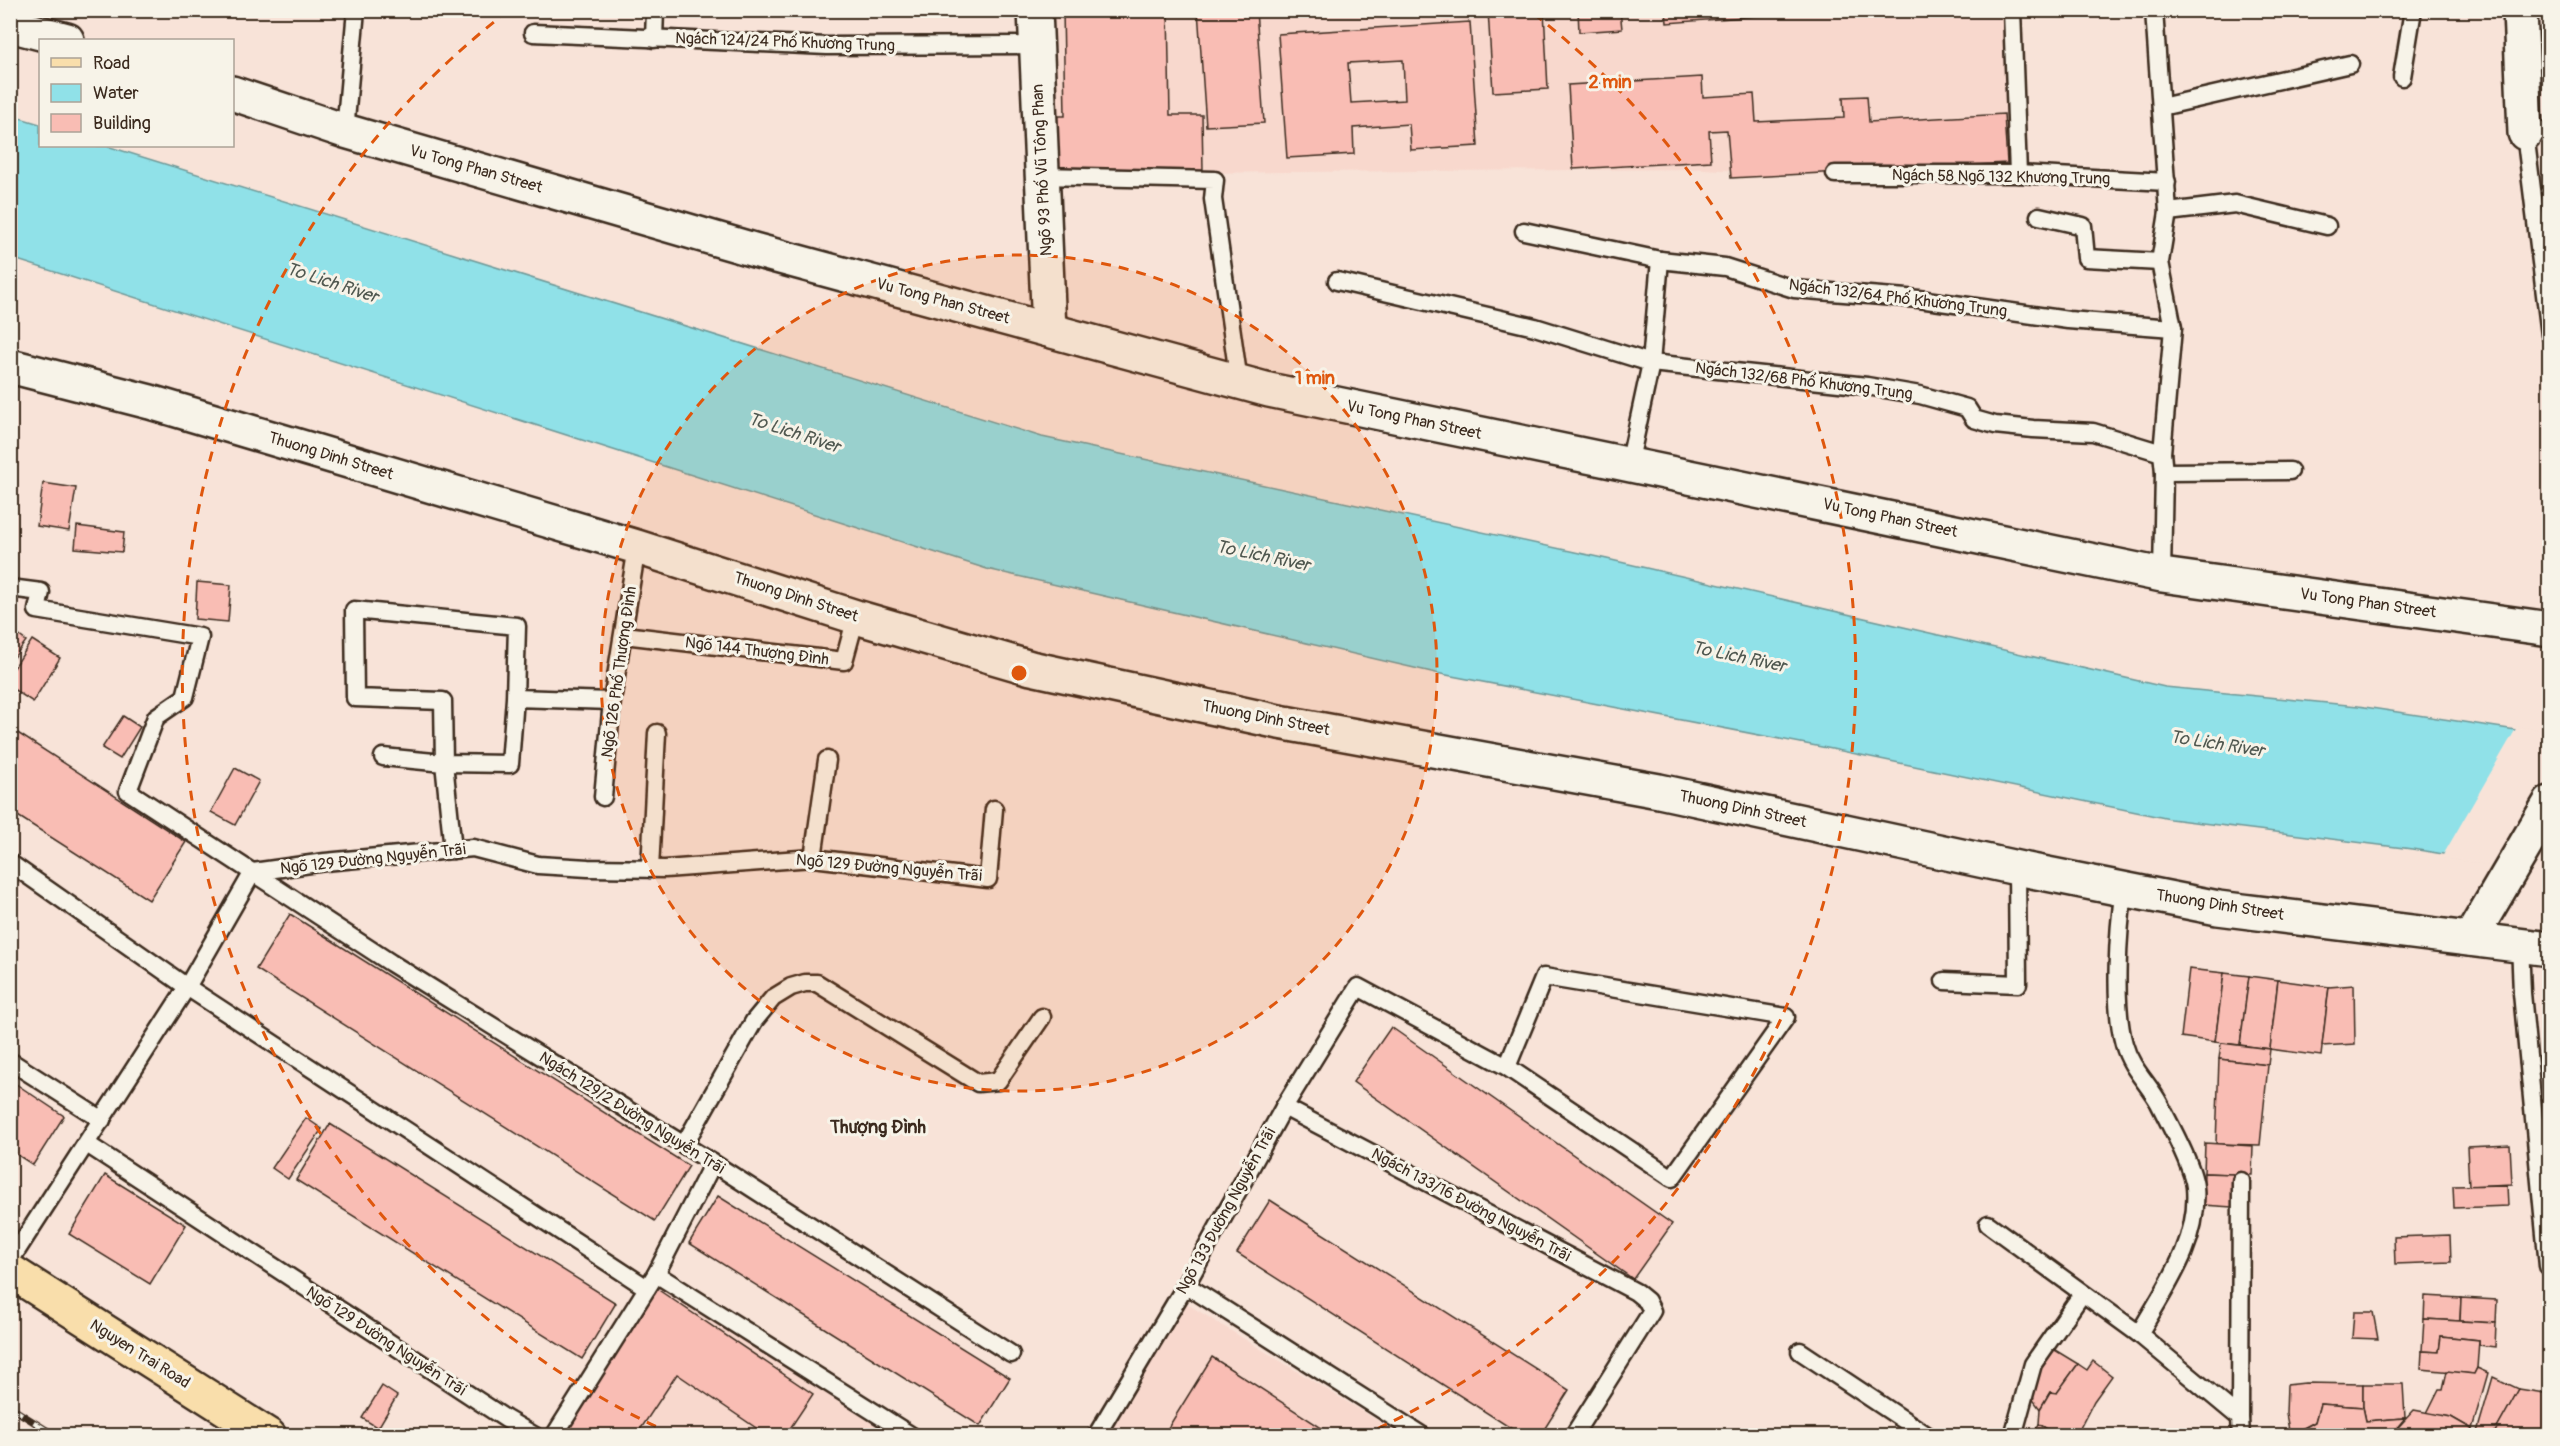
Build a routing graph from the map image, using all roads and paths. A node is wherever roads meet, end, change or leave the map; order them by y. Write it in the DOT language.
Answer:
graph roads {
  1 [pos="356,10"];
  2 [pos="655,10"];
  3 [pos="1035,10"];
  4 [pos="2012,10"];
  5 [pos="2154,10"];
  6 [pos="2413,10"];
  7 [pos="2520,10"];
  8 [pos="10,25"];
  9 [pos="533,33"];
  10 [pos="63,39"];
  11 [pos="654,39"];
  12 [pos="1036,45"];
  13 [pos="2350,64"];
  14 [pos="2402,77"];
  15 [pos="234,94"];
  16 [pos="2161,107"];
  17 [pos="345,131"];
  18 [pos="2537,132"];
  19 [pos="1835,174"];
  20 [pos="2018,174"];
  21 [pos="1041,176"];
  22 [pos="2166,182"];
  23 [pos="2168,212"];
  24 [pos="2039,216"];
  25 [pos="2327,226"];
  26 [pos="1524,231"];
  27 [pos="1660,260"];
  28 [pos="2160,262"];
  29 [pos="1337,281"];
  30 [pos="2173,328"];
  31 [pos="1049,330"];
  32 [pos="2550,335"];
  33 [pos="1651,363"];
  34 [pos="10,366"];
  35 [pos="1239,382"];
  36 [pos="2162,453"];
  37 [pos="1629,465"];
  38 [pos="2290,471"];
  39 [pos="2164,472"];
  40 [pos="637,547"];
  41 [pos="2162,575"];
  42 [pos="10,588"];
  43 [pos="856,617"];
  44 [pos="2550,628"];
  45 [pos="624,635"];
  46 [pos="515,698"];
  47 [pos="612,701"];
  48 [pos="657,733"];
  49 [pos="383,757"];
  50 [pos="827,760"];
  51 [pos="444,763"];
  52 [pos="603,796"];
  53 [pos="2550,803"];
  54 [pos="994,809"];
  55 [pos="453,850"];
  56 [pos="813,858"];
  57 [pos="10,863"];
  58 [pos="650,868"];
  59 [pos="2017,868"];
  60 [pos="253,873"];
  61 [pos="2124,889"];
  62 [pos="2470,939"];
  63 [pos="2535,946"];
  64 [pos="1944,981"];
  65 [pos="187,987"];
  66 [pos="1042,1017"];
  67 [pos="10,1061"];
  68 [pos="1507,1067"];
  69 [pos="1284,1107"];
  70 [pos="102,1120"];
  71 [pos="87,1143"];
  72 [pos="684,1145"];
  73 [pos="713,1163"];
  74 [pos="2241,1181"];
  75 [pos="1988,1224"];
  76 [pos="10,1261"];
  77 [pos="2548,1266"];
  78 [pos="10,1271"];
  79 [pos="651,1281"];
  80 [pos="1186,1285"];
  81 [pos="2082,1294"];
  82 [pos="2139,1334"];
  83 [pos="1800,1351"];
  84 [pos="1011,1354"];
  85 [pos="2240,1418"];
  86 [pos="258,1433"];
  87 [pos="535,1436"];
  88 [pos="554,1436"];
  89 [pos="912,1436"];
  90 [pos="1096,1436"];
  91 [pos="1423,1436"];
  92 [pos="1573,1436"];
  93 [pos="1928,1436"];
  94 [pos="2013,1436"];
  95 [pos="2241,1436"];
  1 -- 17 [label="lane"];
  2 -- 11 [label="lane"];
  3 -- 12 [label="main road, Ngõ 93 Phố Vũ Tông Phan"];
  4 -- 20 [label="lane"];
  5 -- 16 [label="lane"];
  6 -- 14 [label="lane"];
  7 -- 18 [label="main road"];
  8 -- 10 [label="main road"];
  9 -- 11 [label="lane, Ngách 124/24 Phố Khương Trung"];
  11 -- 12 [label="lane, Ngách 124/24 Phố Khương Trung"];
  12 -- 21 [label="main road, Ngõ 93 Phố Vũ Tông Phan"];
  13 -- 16 [label="lane"];
  15 -- 17 [label="main road, Vu Tong Phan Street"];
  16 -- 22 [label="lane"];
  17 -- 31 [label="main road, Vu Tong Phan Street"];
  18 -- 32 [label="lane"];
  19 -- 20 [label="lane, Ngách 58 Ngõ 132 Khương Trung"];
  20 -- 22 [label="lane, Ngách 58 Ngõ 132 Khương Trung"];
  21 -- 31 [label="main road, Ngõ 93 Phố Vũ Tông Phan"];
  21 -- 35 [label="lane"];
  22 -- 23 [label="lane"];
  23 -- 25 [label="lane"];
  23 -- 28 [label="lane"];
  24 -- 28 [label="lane"];
  26 -- 27 [label="lane, Ngách 132/64 Phố Khương Trung"];
  27 -- 30 [label="lane, Ngách 132/64 Phố Khương Trung"];
  27 -- 33 [label="lane"];
  28 -- 30 [label="lane"];
  29 -- 33 [label="lane, Ngách 132/68 Phố Khương Trung"];
  30 -- 36 [label="lane"];
  31 -- 35 [label="main road, Vu Tong Phan Street"];
  33 -- 36 [label="lane, Ngách 132/68 Phố Khương Trung"];
  33 -- 37 [label="lane"];
  34 -- 40 [label="main road, Thuong Dinh Street"];
  35 -- 37 [label="main road, Vu Tong Phan Street"];
  36 -- 39 [label="lane"];
  37 -- 41 [label="main road, Vu Tong Phan Street"];
  38 -- 39 [label="lane"];
  39 -- 41 [label="lane"];
  40 -- 43 [label="main road, Thuong Dinh Street"];
  40 -- 45 [label="lane, Ngõ 126 Phố Thượng Đình"];
  41 -- 44 [label="main road, Vu Tong Phan Street"];
  42 -- 60 [label="lane, Ngách 129/2 Đường Nguyễn Trãi"];
  43 -- 45 [label="lane, Ngõ 144 Thượng Đình"];
  43 -- 59 [label="main road, Thuong Dinh Street"];
  45 -- 47 [label="lane, Ngõ 126 Phố Thượng Đình"];
  46 -- 47 [label="lane"];
  46 -- 51 [label="lane"];
  46 -- 51 [label="lane"];
  47 -- 52 [label="lane, Ngõ 126 Phố Thượng Đình"];
  48 -- 58 [label="lane"];
  49 -- 51 [label="lane"];
  50 -- 56 [label="lane"];
  51 -- 55 [label="lane"];
  53 -- 62 [label="main road"];
  54 -- 56 [label="lane, Ngõ 129 Đường Nguyễn Trãi"];
  55 -- 58 [label="lane, Ngõ 129 Đường Nguyễn Trãi"];
  55 -- 60 [label="lane, Ngõ 129 Đường Nguyễn Trãi"];
  56 -- 58 [label="lane, Ngõ 129 Đường Nguyễn Trãi"];
  57 -- 65 [label="lane"];
  59 -- 61 [label="main road, Thuong Dinh Street"];
  59 -- 64 [label="lane"];
  60 -- 65 [label="lane"];
  60 -- 72 [label="lane, Ngách 129/2 Đường Nguyễn Trãi"];
  61 -- 62 [label="main road, Thuong Dinh Street"];
  61 -- 82 [label="lane"];
  62 -- 63 [label="main road, Thuong Dinh Street"];
  63 -- 77 [label="lane"];
  65 -- 70 [label="lane"];
  65 -- 79 [label="lane"];
  66 -- 72 [label="lane"];
  67 -- 70 [label="lane"];
  68 -- 68 [label="lane"];
  68 -- 69 [label="lane, Ngõ 133 Đường Nguyễn Trãi"];
  69 -- 80 [label="lane, Ngõ 133 Đường Nguyễn Trãi"];
  69 -- 92 [label="lane, Ngách 133/16 Đường Nguyễn Trãi"];
  70 -- 71 [label="lane"];
  71 -- 76 [label="lane"];
  71 -- 87 [label="lane, Ngõ 129 Đường Nguyễn Trãi"];
  72 -- 73 [label="lane, Ngách 129/2 Đường Nguyễn Trãi"];
  73 -- 79 [label="lane"];
  73 -- 84 [label="lane, Ngách 129/2 Đường Nguyễn Trãi"];
  74 -- 85 [label="lane"];
  75 -- 81 [label="lane"];
  78 -- 86 [label="main road, Nguyen Trai Road"];
  79 -- 88 [label="lane"];
  79 -- 89 [label="lane"];
  80 -- 90 [label="lane, Ngõ 133 Đường Nguyễn Trãi"];
  80 -- 91 [label="lane"];
  81 -- 82 [label="lane"];
  81 -- 94 [label="lane"];
  82 -- 85 [label="lane"];
  83 -- 93 [label="lane"];
  85 -- 95 [label="lane"];
}
